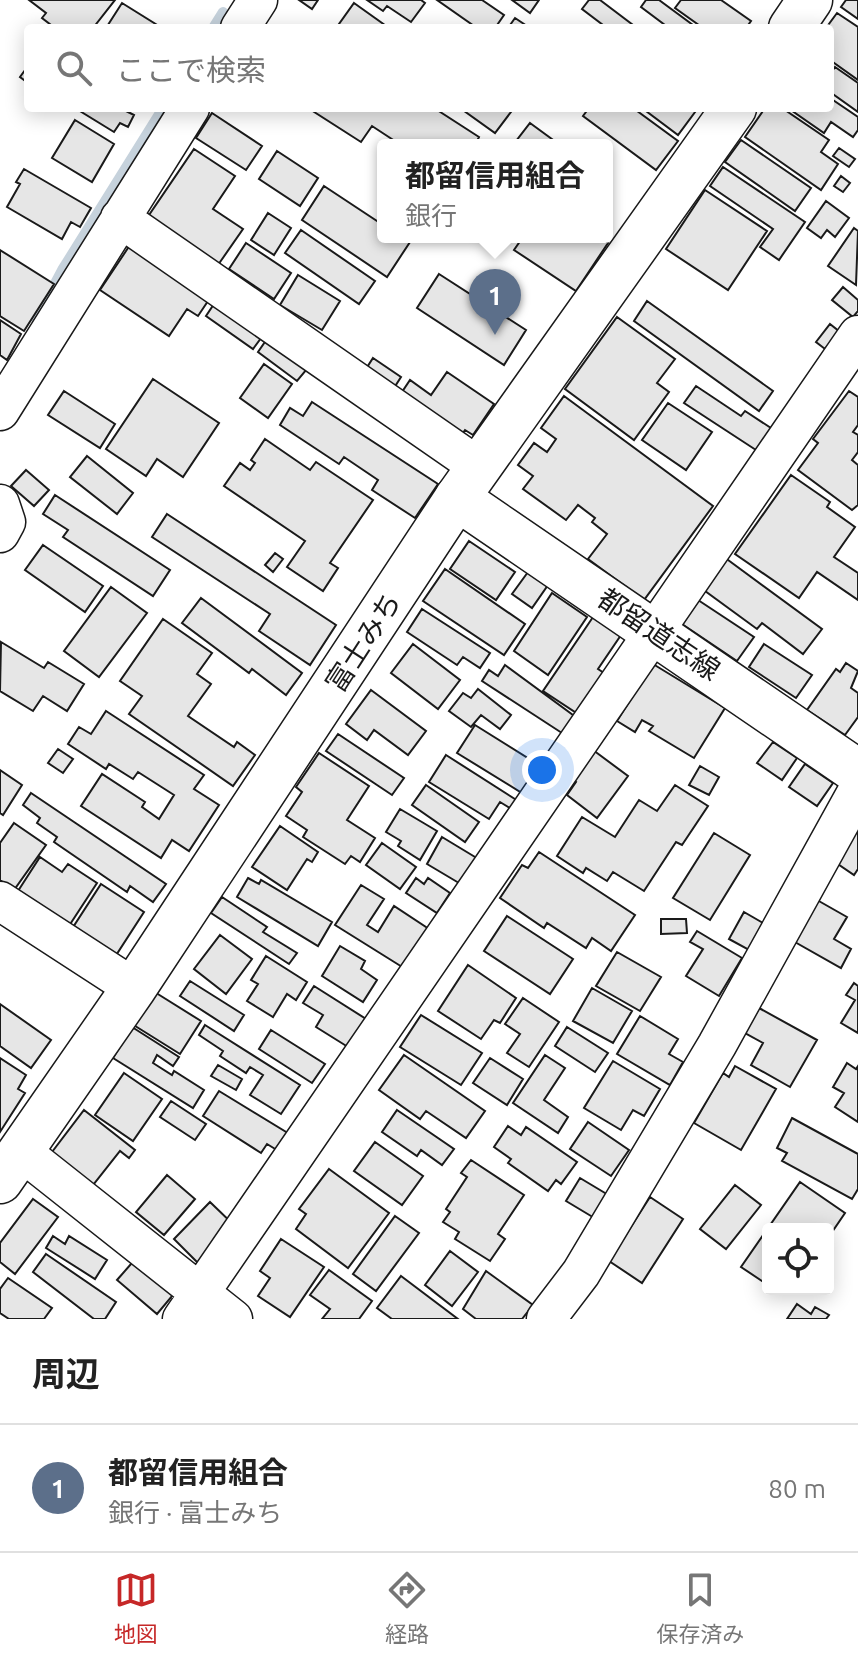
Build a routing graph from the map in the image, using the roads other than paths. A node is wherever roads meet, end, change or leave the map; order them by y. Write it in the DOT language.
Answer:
graph roads {
  1 [pos="810,0"];
  2 [pos="794,24"];
  3 [pos="187,112"];
  4 [pos="731,112"];
  5 [pos="120,218"];
  6 [pos="858,335"];
  7 [pos="0,411"];
  8 [pos="468,482"];
  9 [pos="0,504"];
  10 [pos="0,533"];
  11 [pos="654,630"];
  12 [pos="858,772"];
  13 [pos="858,790"];
  14 [pos="0,901"];
  15 [pos="134,988"];
  16 [pos="11,1166"];
  17 [pos="192,1307"];
  18 [pos="233,1319"];
  19 [pos="546,1319"];
  1 -- 2 [label="main road"];
  3 -- 5 [label="street"];
  4 -- 8 [label="main road, 富士みち"];
  5 -- 7 [label="street"];
  5 -- 8 [label="street"];
  6 -- 11 [label="street"];
  8 -- 11 [label="main road, 都留道志線"];
  8 -- 15 [label="main road, 富士みち"];
  9 -- 10 [label="street"];
  11 -- 12 [label="main road, 都留道志線"];
  11 -- 17 [label="street"];
  13 -- 19 [label="street"];
  14 -- 15 [label="street"];
  15 -- 16 [label="main road, 富士みち"];
  16 -- 17 [label="street"];
  17 -- 18 [label="street"];
}
